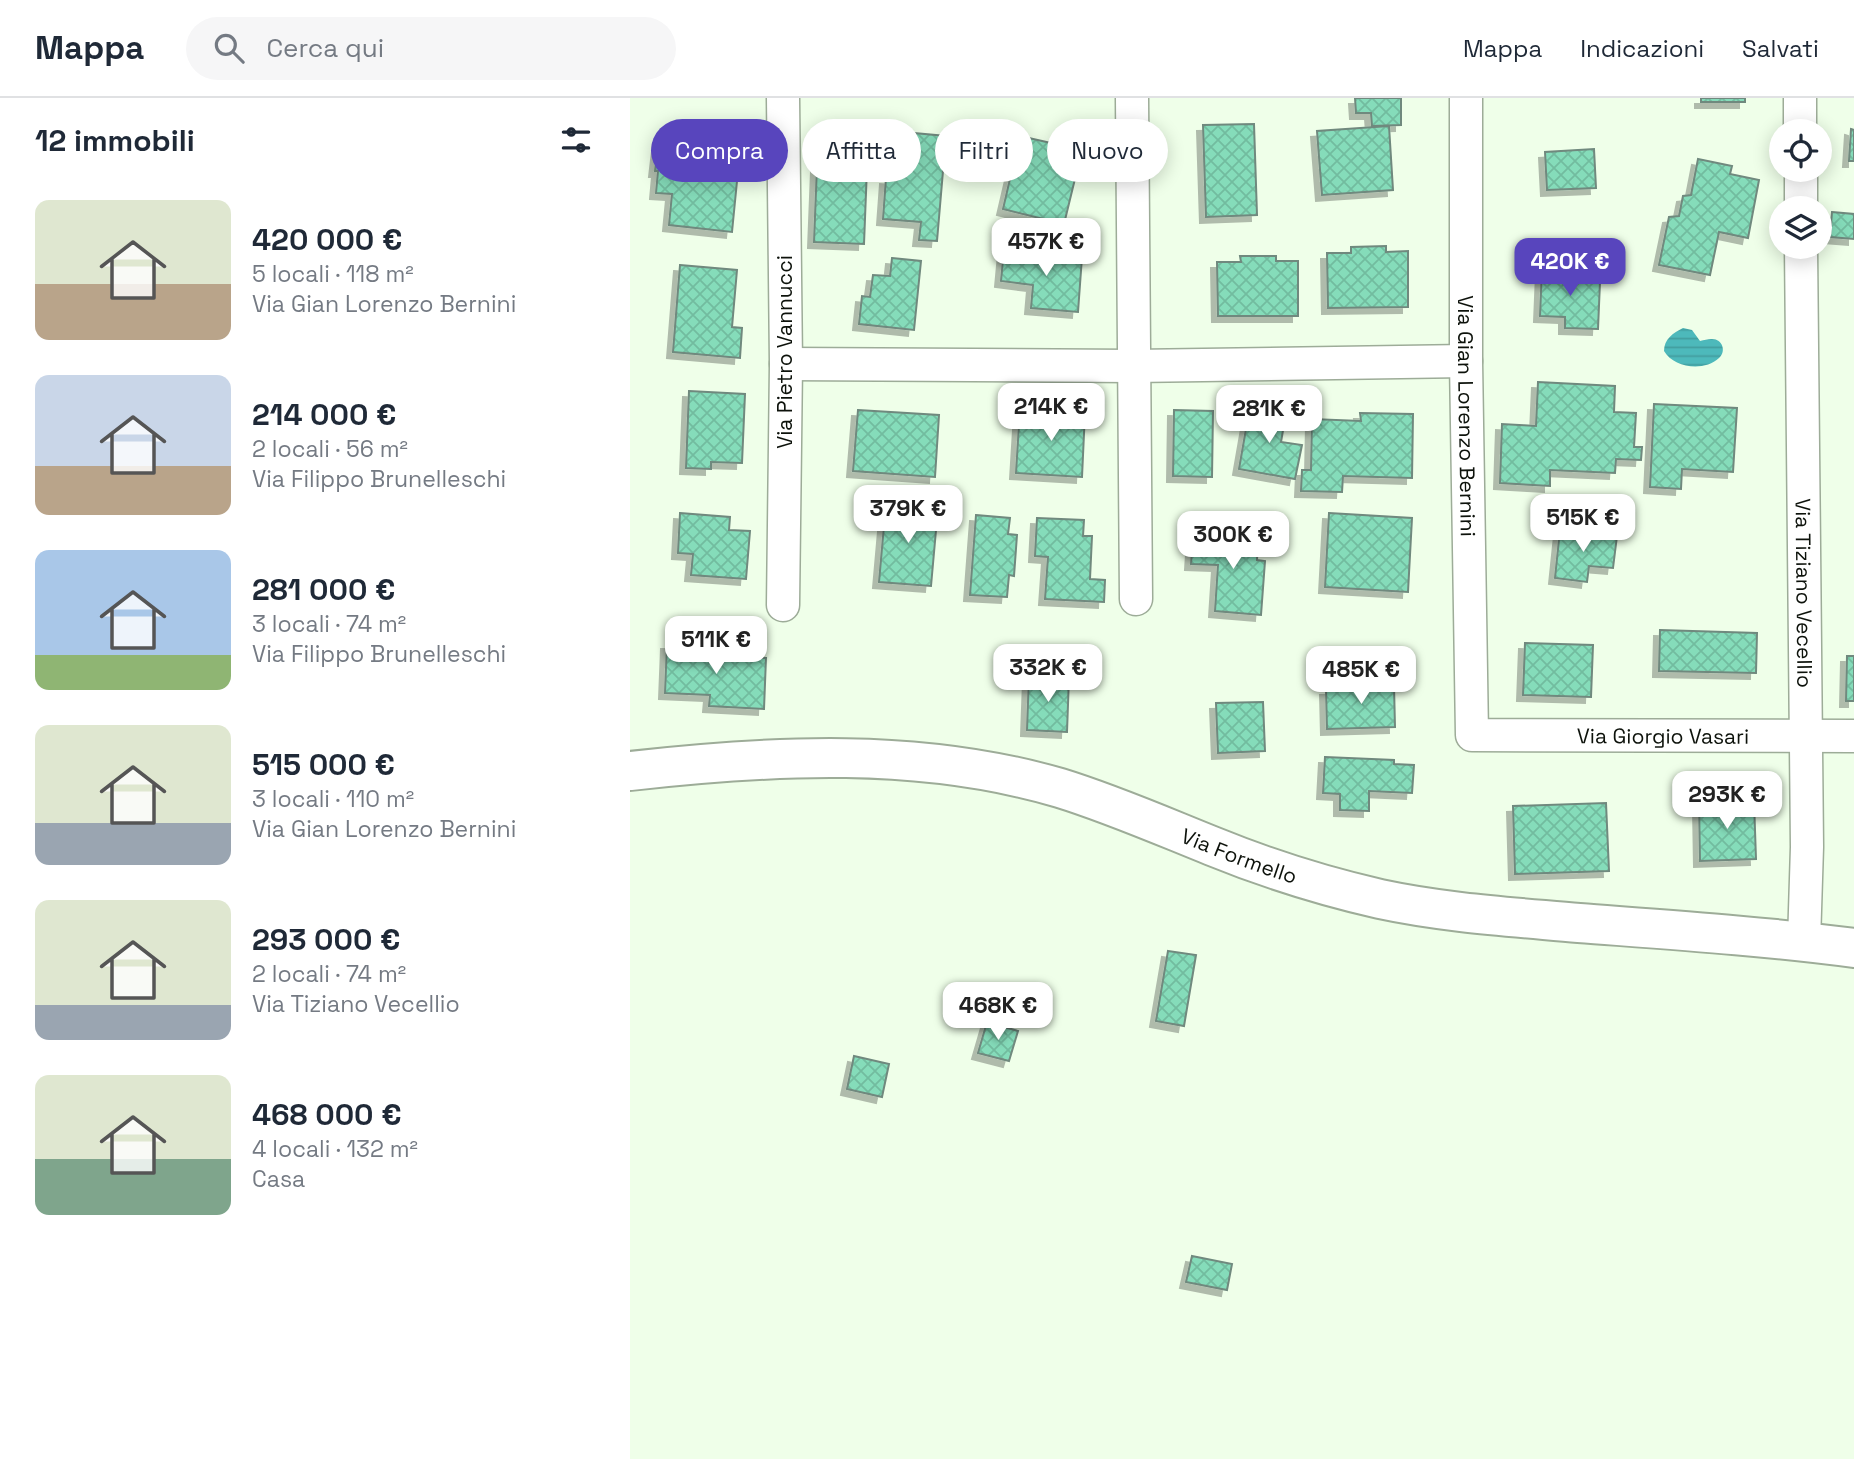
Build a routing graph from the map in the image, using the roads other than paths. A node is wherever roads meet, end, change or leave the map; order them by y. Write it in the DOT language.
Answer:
graph roads {
  1 [pos="783,98"];
  2 [pos="1132,98"];
  3 [pos="1466,98"];
  4 [pos="1800,98"];
  5 [pos="1800,119"];
  6 [pos="1801,259"];
  7 [pos="1466,361"];
  8 [pos="786,364"];
  9 [pos="1134,366"];
  10 [pos="1136,599"];
  11 [pos="783,606"];
  12 [pos="1472,735"];
  13 [pos="1854,736"];
  14 [pos="1807,737"];
  15 [pos="630,771"];
  16 [pos="1804,942"];
  17 [pos="1854,948"];
  1 -- 8 [label="street, Via Pietro Vannucci"];
  2 -- 9 [label="street"];
  3 -- 7 [label="street, Via Gian Lorenzo Bernini"];
  4 -- 5 [label="street"];
  6 -- 14 [label="street, Via Tiziano Vecellio"];
  7 -- 9 [label="street"];
  7 -- 12 [label="street, Via Gian Lorenzo Bernini"];
  8 -- 9 [label="street"];
  8 -- 11 [label="street, Via Pietro Vannucci"];
  9 -- 10 [label="street"];
  12 -- 14 [label="street, Via Giorgio Vasari"];
  13 -- 14 [label="street, Via Giorgio Vasari"];
  14 -- 16 [label="street, Via Tiziano Vecellio"];
  15 -- 16 [label="main road, Via Formello"];
  16 -- 17 [label="main road, Via Formello"];
}
